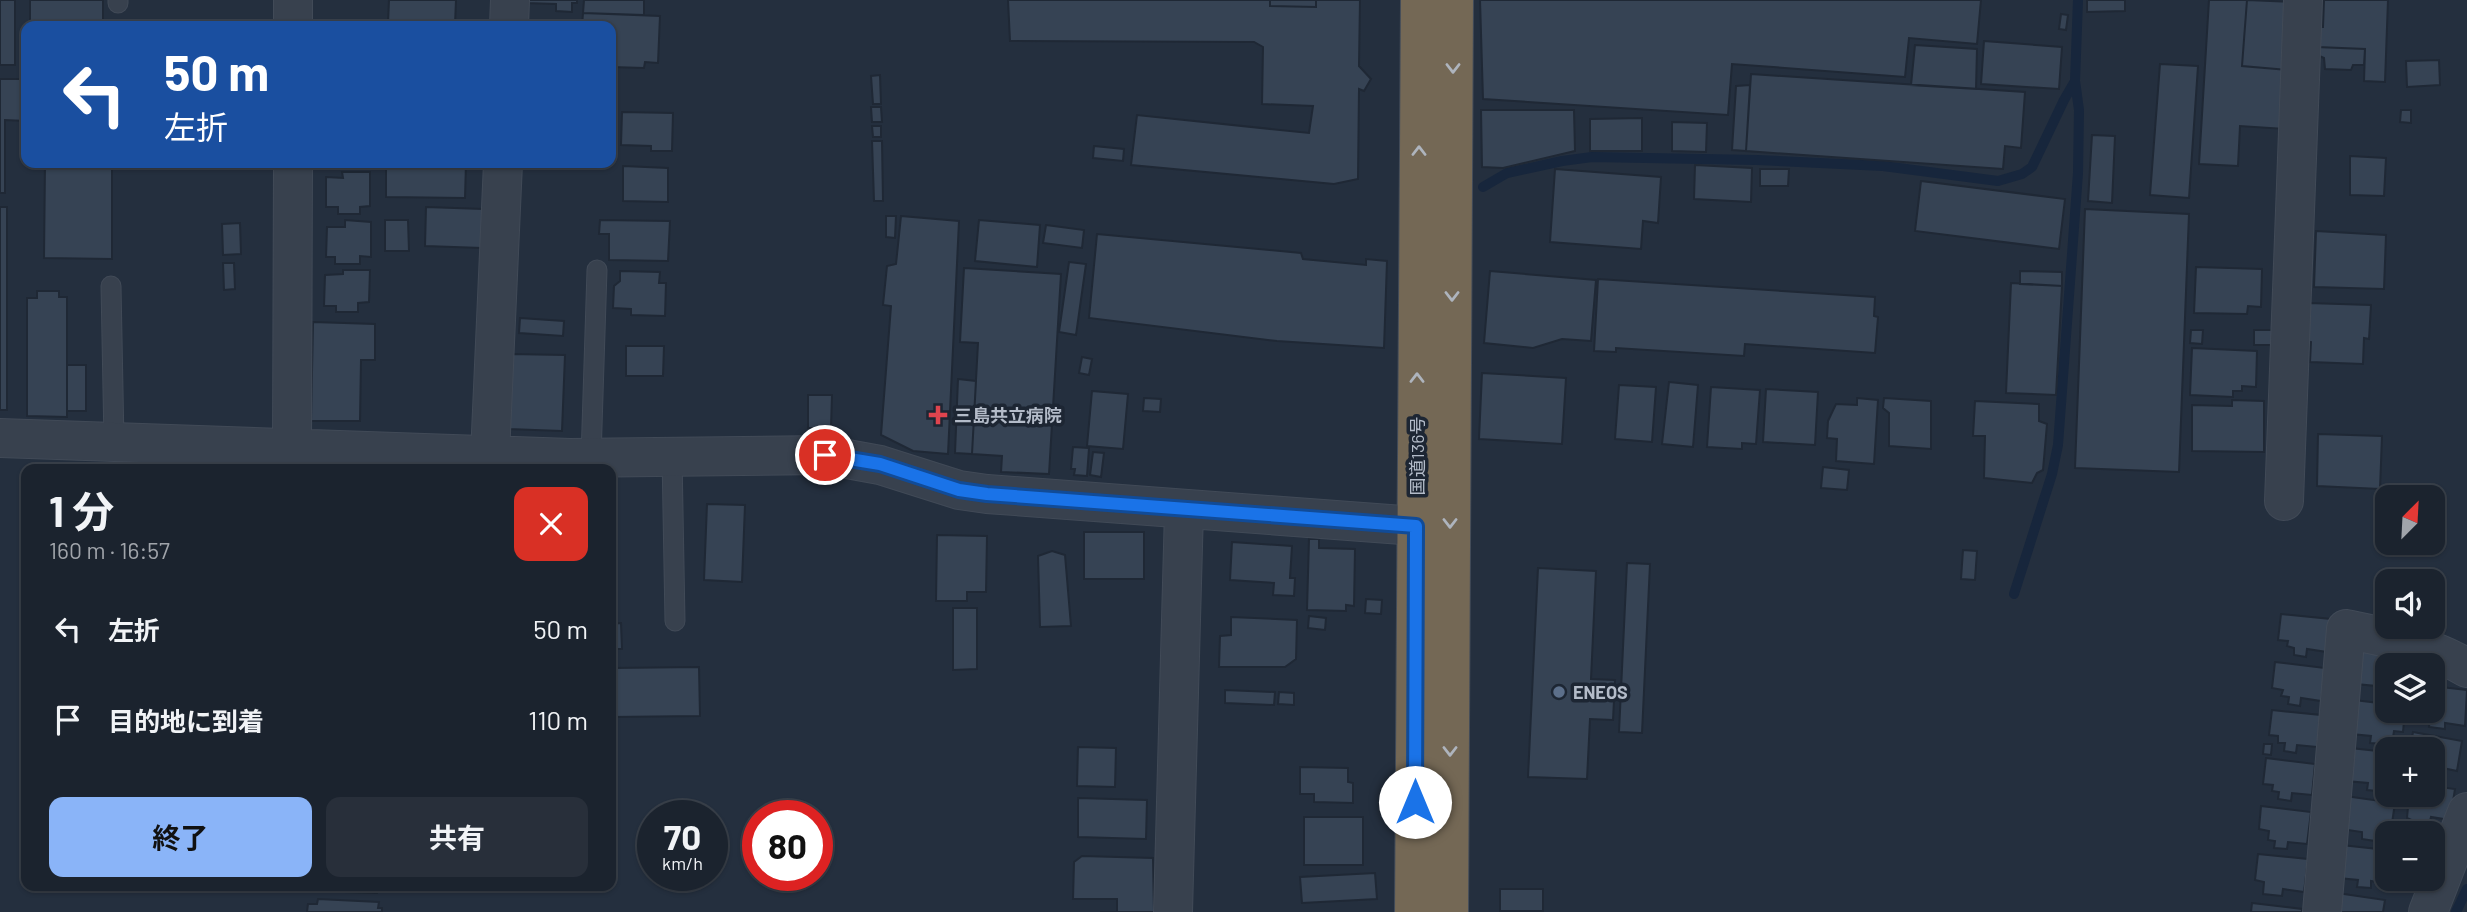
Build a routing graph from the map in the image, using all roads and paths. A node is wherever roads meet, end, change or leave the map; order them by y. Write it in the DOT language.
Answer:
graph roads {
  1 [pos="293,0"];
  2 [pos="510,0"];
  3 [pos="1420,0"];
  4 [pos="1454,0"];
  5 [pos="2303,0"];
  6 [pos="293,21"];
  7 [pos="509,21"];
  8 [pos="293,168"];
  9 [pos="503,168"];
  10 [pos="597,270"];
  11 [pos="111,286"];
  12 [pos="0,438"];
  13 [pos="114,442"];
  14 [pos="292,448"];
  15 [pos="490,455"];
  16 [pos="672,456"];
  17 [pos="591,458"];
  18 [pos="2284,501"];
  19 [pos="1184,510"];
  20 [pos="1416,526"];
  21 [pos="675,621"];
  22 [pos="2467,668"];
  23 [pos="2467,811"];
  24 [pos="1173,912"];
  25 [pos="1414,912"];
  26 [pos="1449,912"];
  27 [pos="2322,912"];
  28 [pos="2428,912"];
  1 -- 6 [label="street"];
  2 -- 7 [label="street"];
  20 -- 3 [label="highway, 国道136号, one-way"];
  4 -- 26 [label="highway, 国道136号, one-way"];
  5 -- 18 [label="street"];
  8 -- 14 [label="street"];
  9 -- 15 [label="street"];
  10 -- 17 [label="lane"];
  11 -- 13 [label="lane"];
  12 -- 13 [label="street"];
  13 -- 14 [label="street"];
  14 -- 15 [label="street"];
  15 -- 17 [label="street"];
  16 -- 17 [label="street"];
  16 -- 19 [label="street"];
  16 -- 21 [label="lane"];
  19 -- 20 [label="street"];
  19 -- 24 [label="street"];
  20 -- 25 [label="highway, 国道136号"];
  22 -- 27 [label="street"];
  23 -- 28 [label="street"];
}
